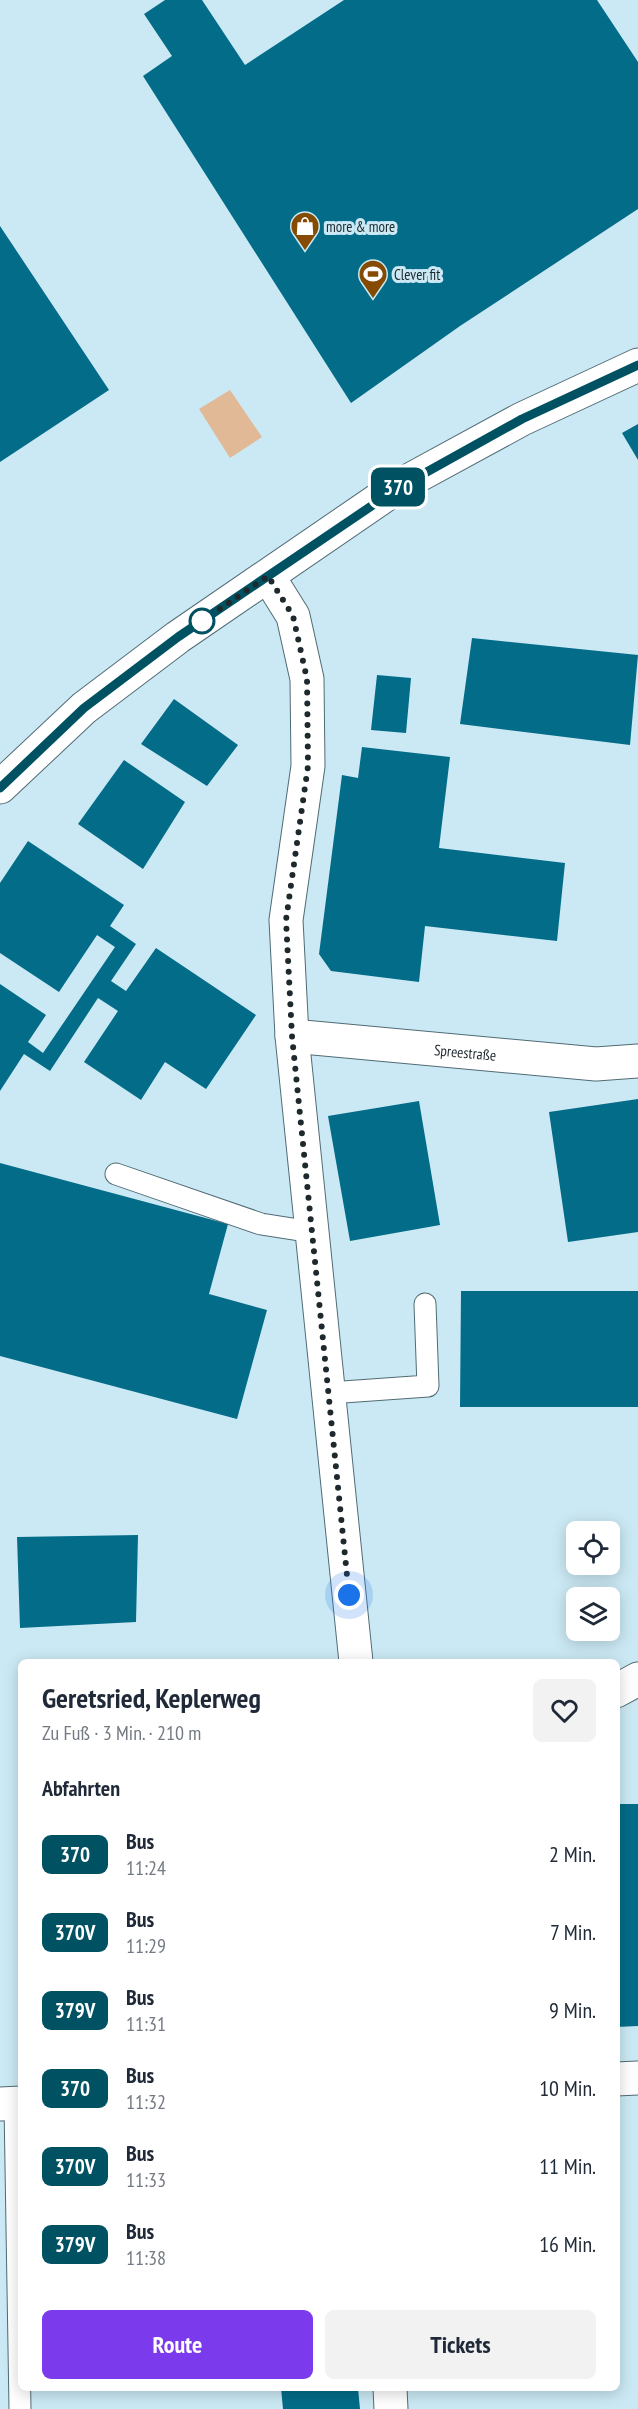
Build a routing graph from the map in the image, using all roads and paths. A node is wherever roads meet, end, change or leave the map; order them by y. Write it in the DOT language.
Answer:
graph roads {
  1 [pos="638,365"];
  2 [pos="268,576"];
  3 [pos="0,788"];
  4 [pos="292,1036"];
  5 [pos="638,1061"];
  6 [pos="116,1174"];
  7 [pos="312,1233"];
  8 [pos="425,1304"];
  9 [pos="328,1393"];
  10 [pos="356,1659"];
  11 [pos="638,1678"];
  12 [pos="620,1689"];
  13 [pos="638,2078"];
  14 [pos="620,2079"];
  15 [pos="12,2104"];
  16 [pos="18,2333"];
  17 [pos="20,2391"];
  18 [pos="390,2391"];
  19 [pos="20,2409"];
  20 [pos="391,2409"];
  1 -- 2 [label="street"];
  2 -- 3 [label="street"];
  2 -- 4 [label="street"];
  4 -- 5 [label="street, Spreestraße"];
  4 -- 7 [label="street"];
  6 -- 7 [label="lane"];
  7 -- 9 [label="street"];
  8 -- 9 [label="lane"];
  9 -- 10 [label="street"];
  11 -- 12 [label="street"];
  13 -- 14 [label="street"];
  15 -- 16 [label="lane"];
  17 -- 19 [label="lane"];
  18 -- 20 [label="street"];
}
